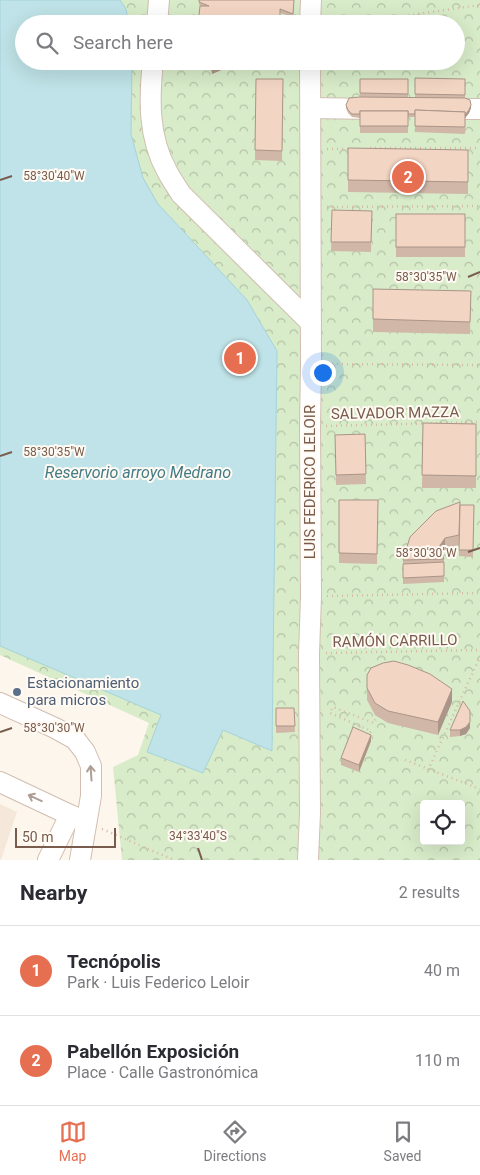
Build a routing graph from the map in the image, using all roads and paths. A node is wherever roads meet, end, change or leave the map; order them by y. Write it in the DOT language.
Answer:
graph roads {
  1 [pos="159,0"];
  2 [pos="311,0"];
  3 [pos="480,5"];
  4 [pos="158,15"];
  5 [pos="310,15"];
  6 [pos="411,15"];
  7 [pos="152,70"];
  8 [pos="310,70"];
  9 [pos="310,108"];
  10 [pos="390,109"];
  11 [pos="430,109"];
  12 [pos="480,109"];
  13 [pos="350,148"];
  14 [pos="370,148"];
  15 [pos="480,148"];
  16 [pos="311,149"];
  17 [pos="480,206"];
  18 [pos="311,207"];
  19 [pos="311,324"];
  20 [pos="311,364"];
  21 [pos="480,365"];
  22 [pos="480,422"];
  23 [pos="310,426"];
  24 [pos="480,593"];
  25 [pos="311,596"];
  26 [pos="480,650"];
  27 [pos="310,654"];
  28 [pos="480,657"];
  29 [pos="0,703"];
  30 [pos="381,705"];
  31 [pos="367,740"];
  32 [pos="405,760"];
  33 [pos="428,770"];
  34 [pos="0,782"];
  35 [pos="480,789"];
  36 [pos="78,818"];
  37 [pos="48,860"];
  38 [pos="80,860"];
  39 [pos="174,860"];
  40 [pos="308,860"];
  1 -- 4 [label="street"];
  2 -- 5 [label="street"];
  3 -- 6 [label="path"];
  7 -- 19 [label="street"];
  8 -- 9 [label="street, LUIS FEDERICO LELOIR"];
  9 -- 10 [label="street"];
  9 -- 16 [label="street, LUIS FEDERICO LELOIR"];
  11 -- 12 [label="street"];
  13 -- 16 [label="path"];
  14 -- 15 [label="path"];
  16 -- 18 [label="street, LUIS FEDERICO LELOIR"];
  17 -- 18 [label="path"];
  18 -- 19 [label="street, LUIS FEDERICO LELOIR"];
  19 -- 20 [label="street, LUIS FEDERICO LELOIR"];
  20 -- 21 [label="path"];
  20 -- 23 [label="street, LUIS FEDERICO LELOIR"];
  22 -- 23 [label="path, SALVADOR MAZZA"];
  23 -- 25 [label="street, LUIS FEDERICO LELOIR"];
  24 -- 25 [label="path"];
  25 -- 27 [label="street, LUIS FEDERICO LELOIR"];
  26 -- 27 [label="path, RAMÓN CARRILLO"];
  27 -- 40 [label="street, LUIS FEDERICO LELOIR"];
  28 -- 33 [label="path"];
  36 -- 29 [label="street, one-way"];
  30 -- 31 [label="path"];
  32 -- 33 [label="path"];
  33 -- 35 [label="path"];
  36 -- 34 [label="street, one-way"];
  36 -- 37 [label="street"];
  36 -- 38 [label="street"];
  36 -- 39 [label="path"];
}
